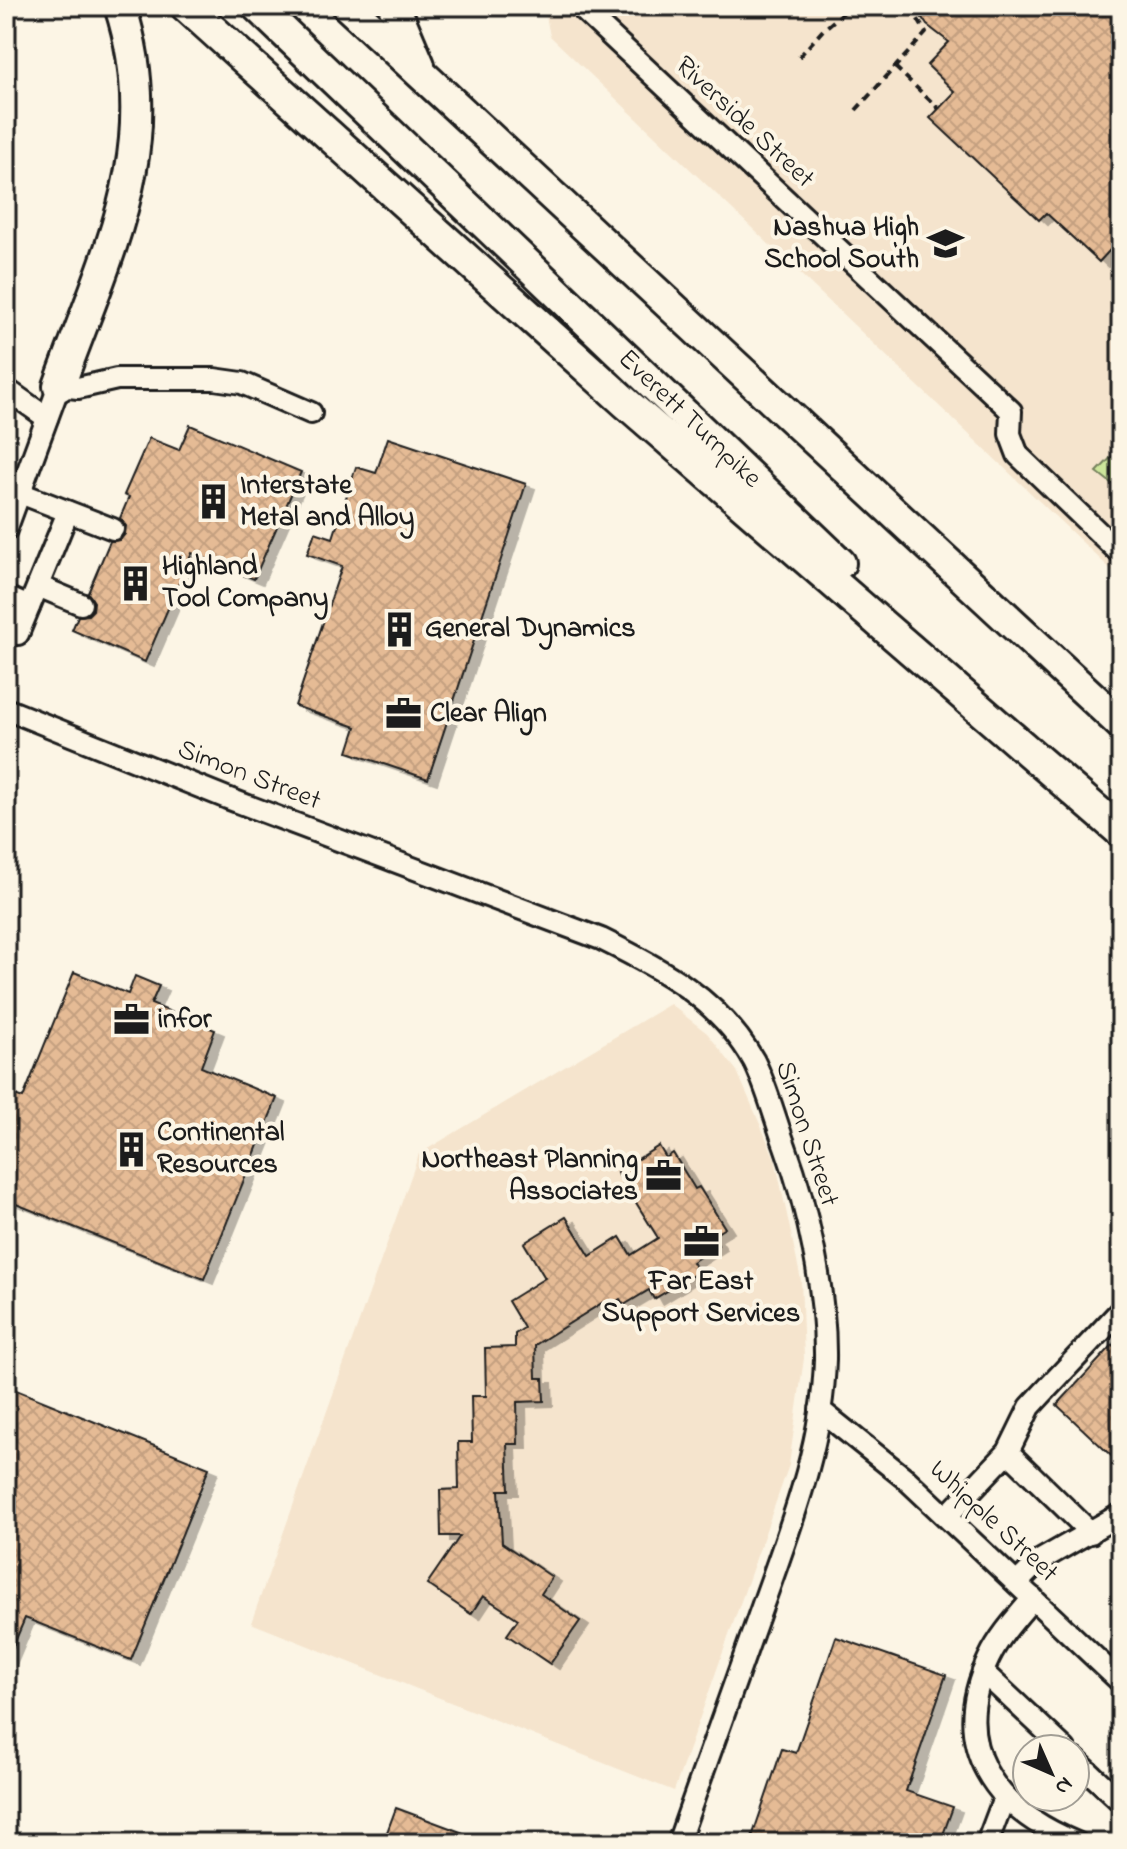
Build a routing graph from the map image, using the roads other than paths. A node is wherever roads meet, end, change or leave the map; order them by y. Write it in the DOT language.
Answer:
graph roads {
  1 [pos="120,6"];
  2 [pos="186,6"];
  3 [pos="257,6"];
  4 [pos="348,6"];
  5 [pos="394,6"];
  6 [pos="579,6"];
  7 [pos="424,77"];
  8 [pos="59,386"];
  9 [pos="6,389"];
  10 [pos="311,413"];
  11 [pos="47,418"];
  12 [pos="16,486"];
  13 [pos="68,512"];
  14 [pos="113,529"];
  15 [pos="6,530"];
  16 [pos="1121,554"];
  17 [pos="38,586"];
  18 [pos="6,597"];
  19 [pos="81,604"];
  20 [pos="29,607"];
  21 [pos="18,634"];
  22 [pos="6,709"];
  23 [pos="1121,724"];
  24 [pos="1120,831"];
  25 [pos="1121,1310"];
  26 [pos="820,1410"];
  27 [pos="1008,1452"];
  28 [pos="1121,1514"];
  29 [pos="947,1516"];
  30 [pos="1091,1533"];
  31 [pos="1018,1582"];
  32 [pos="1033,1598"];
  33 [pos="983,1672"];
  34 [pos="1119,1677"];
  35 [pos="1048,1733"];
  36 [pos="1091,1774"];
  37 [pos="1004,1798"];
  38 [pos="1121,1802"];
  39 [pos="678,1843"];
  40 [pos="987,1843"];
  41 [pos="1077,1843"];
  1 -- 8 [label="highway"];
  2 -- 24 [label="highway"];
  3 -- 24 [label="highway, Everett Turnpike"];
  4 -- 7 [label="highway"];
  5 -- 7 [label="highway"];
  6 -- 16 [label="street, Riverside Street"];
  7 -- 23 [label="highway"];
  8 -- 10 [label="street"];
  8 -- 11 [label="street"];
  9 -- 11 [label="street"];
  11 -- 12 [label="street"];
  12 -- 13 [label="street"];
  12 -- 15 [label="street"];
  13 -- 14 [label="street"];
  13 -- 17 [label="street"];
  17 -- 19 [label="street"];
  17 -- 20 [label="street"];
  18 -- 20 [label="street"];
  20 -- 21 [label="street"];
  22 -- 26 [label="street, Simon Street"];
  25 -- 27 [label="street"];
  26 -- 29 [label="street, Whipple Street"];
  26 -- 39 [label="street, Simon Street"];
  27 -- 29 [label="street"];
  27 -- 30 [label="street"];
  28 -- 30 [label="street"];
  29 -- 31 [label="street, Whipple Street"];
  30 -- 31 [label="street"];
  31 -- 32 [label="street, Whipple Street"];
  32 -- 33 [label="street"];
  32 -- 34 [label="street, Whipple Street"];
  33 -- 35 [label="street"];
  33 -- 37 [label="street"];
  36 -- 38 [label="street"];
  37 -- 40 [label="street"];
  37 -- 41 [label="street"];
}
